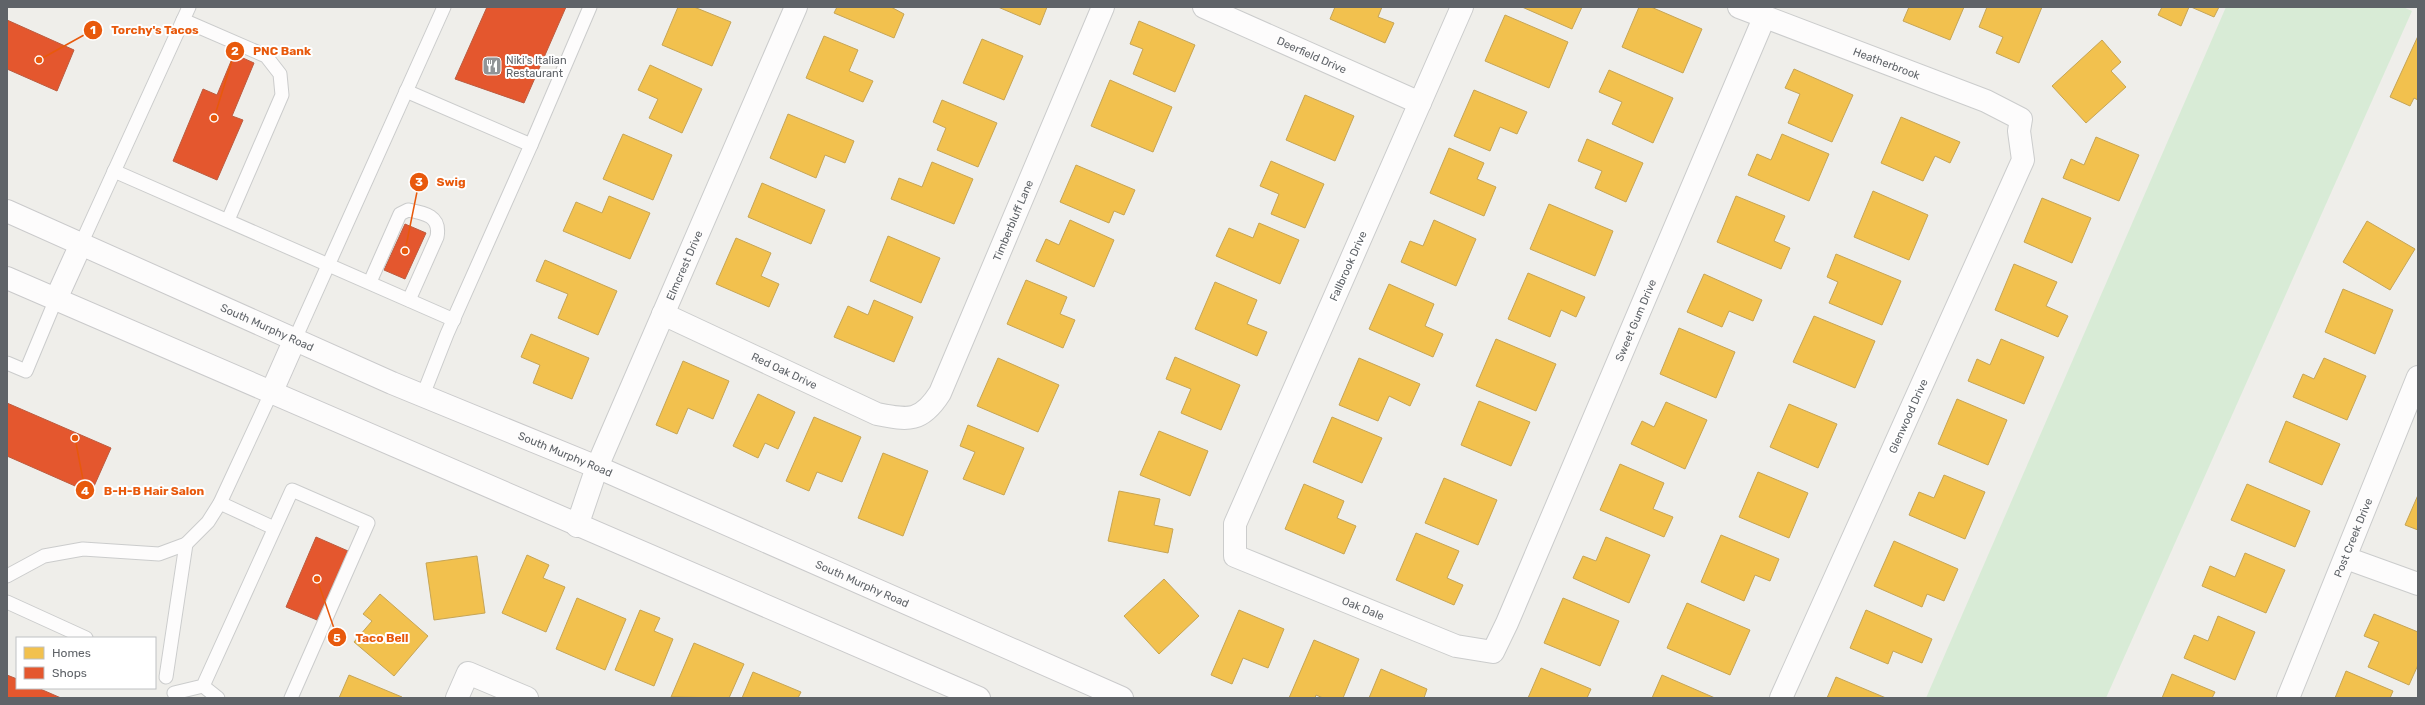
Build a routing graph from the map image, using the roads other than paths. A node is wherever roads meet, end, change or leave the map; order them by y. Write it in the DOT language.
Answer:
graph roads {
  1 [pos="189,7"];
  2 [pos="444,7"];
  3 [pos="590,7"];
  4 [pos="796,7"];
  5 [pos="1103,7"];
  6 [pos="1204,7"];
  7 [pos="1462,7"];
  8 [pos="1739,7"];
  9 [pos="1764,18"];
  10 [pos="183,20"];
  11 [pos="406,91"];
  12 [pos="1420,103"];
  13 [pos="2019,131"];
  14 [pos="531,145"];
  15 [pos="114,171"];
  16 [pos="7,212"];
  17 [pos="228,220"];
  18 [pos="81,244"];
  19 [pos="329,264"];
  20 [pos="7,278"];
  21 [pos="370,282"];
  22 [pos="56,300"];
  23 [pos="409,300"];
  24 [pos="664,314"];
  25 [pos="454,320"];
  26 [pos="296,339"];
  27 [pos="7,363"];
  28 [pos="2418,377"];
  29 [pos="272,391"];
  30 [pos="423,395"];
  31 [pos="907,420"];
  32 [pos="597,467"];
  33 [pos="220,503"];
  34 [pos="1235,524"];
  35 [pos="577,526"];
  36 [pos="274,528"];
  37 [pos="186,544"];
  38 [pos="2346,558"];
  39 [pos="7,576"];
  40 [pos="2418,584"];
  41 [pos="7,602"];
  42 [pos="1507,623"];
  43 [pos="84,637"];
  44 [pos="156,671"];
  45 [pos="166,677"];
  46 [pos="203,686"];
  47 [pos="173,695"];
  48 [pos="1119,697"];
  49 [pos="218,698"];
  50 [pos="291,698"];
  51 [pos="457,698"];
  52 [pos="527,698"];
  53 [pos="979,698"];
  54 [pos="1781,698"];
  55 [pos="2288,698"];
  1 -- 10 [label="lane"];
  2 -- 11 [label="lane"];
  3 -- 14 [label="lane"];
  4 -- 24 [label="street, Elmcrest Drive"];
  5 -- 31 [label="street, Timberbluff Lane"];
  6 -- 12 [label="street, Deerfield Drive"];
  7 -- 12 [label="street, Fallbrook Drive"];
  8 -- 9 [label="street, Heatherbrook"];
  9 -- 13 [label="street, Heatherbrook"];
  9 -- 42 [label="street, Sweet Gum Drive"];
  10 -- 15 [label="lane"];
  10 -- 17 [label="lane"];
  11 -- 14 [label="lane"];
  11 -- 19 [label="lane"];
  12 -- 34 [label="street, Fallbrook Drive"];
  13 -- 54 [label="street, Glenwood Drive"];
  14 -- 25 [label="lane"];
  15 -- 17 [label="lane"];
  15 -- 18 [label="lane"];
  16 -- 18 [label="street, South Murphy Road"];
  17 -- 19 [label="lane"];
  18 -- 22 [label="street"];
  18 -- 26 [label="street, South Murphy Road"];
  19 -- 21 [label="lane"];
  19 -- 26 [label="lane"];
  20 -- 22 [label="street"];
  21 -- 23 [label="lane"];
  21 -- 23 [label="lane"];
  22 -- 27 [label="lane"];
  22 -- 29 [label="street"];
  23 -- 25 [label="lane"];
  24 -- 31 [label="street, Red Oak Drive"];
  24 -- 32 [label="street, Elmcrest Drive"];
  25 -- 30 [label="lane"];
  26 -- 29 [label="street"];
  26 -- 30 [label="street, South Murphy Road"];
  28 -- 38 [label="street, Post Creek Drive"];
  29 -- 33 [label="lane"];
  29 -- 35 [label="street"];
  30 -- 32 [label="street, South Murphy Road"];
  32 -- 35 [label="street, Elmcrest Drive"];
  32 -- 48 [label="street, South Murphy Road"];
  33 -- 36 [label="lane"];
  33 -- 37 [label="lane"];
  34 -- 42 [label="street, Oak Dale"];
  35 -- 53 [label="street"];
  36 -- 46 [label="lane"];
  36 -- 50 [label="lane"];
  37 -- 39 [label="lane"];
  37 -- 45 [label="lane"];
  38 -- 40 [label="street"];
  38 -- 55 [label="street, Post Creek Drive"];
  41 -- 43 [label="lane"];
  44 -- 45 [label="lane"];
  45 -- 47 [label="lane"];
  46 -- 47 [label="lane"];
  46 -- 49 [label="lane"];
  51 -- 52 [label="street"];
}
